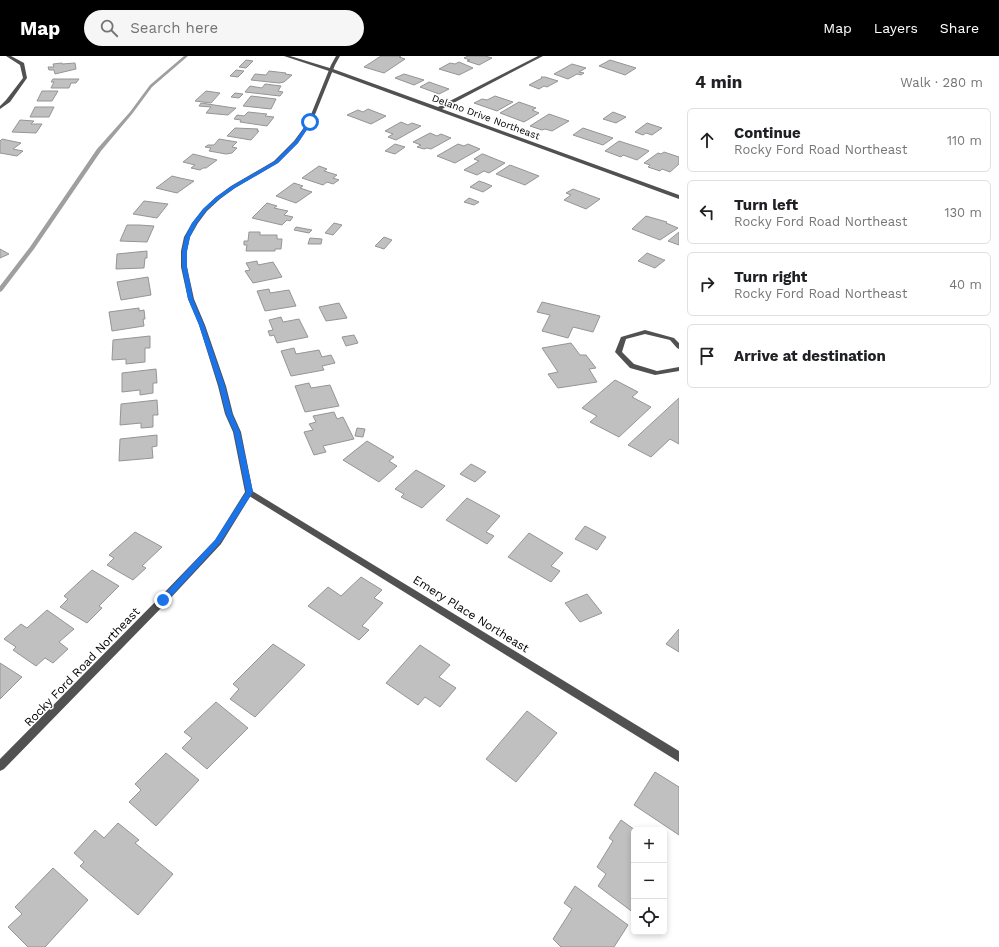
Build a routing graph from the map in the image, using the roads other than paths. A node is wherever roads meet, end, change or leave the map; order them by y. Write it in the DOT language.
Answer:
graph roads {
  1 [pos="8,56"];
  2 [pos="286,56"];
  3 [pos="338,56"];
  4 [pos="541,56"];
  5 [pos="330,70"];
  6 [pos="0,108"];
  7 [pos="438,109"];
  8 [pos="679,197"];
  9 [pos="679,346"];
  10 [pos="679,369"];
  11 [pos="249,492"];
  12 [pos="679,757"];
  13 [pos="0,766"];
  1 -- 6 [label="street"];
  2 -- 5 [label="street, Delano Drive Northeast"];
  3 -- 5 [label="street"];
  4 -- 7 [label="street"];
  5 -- 7 [label="street, Delano Drive Northeast"];
  5 -- 11 [label="street"];
  7 -- 8 [label="street, Delano Drive Northeast"];
  9 -- 10 [label="street"];
  11 -- 12 [label="street, Emery Place Northeast"];
  11 -- 13 [label="street, Rocky Ford Road Northeast"];
}
